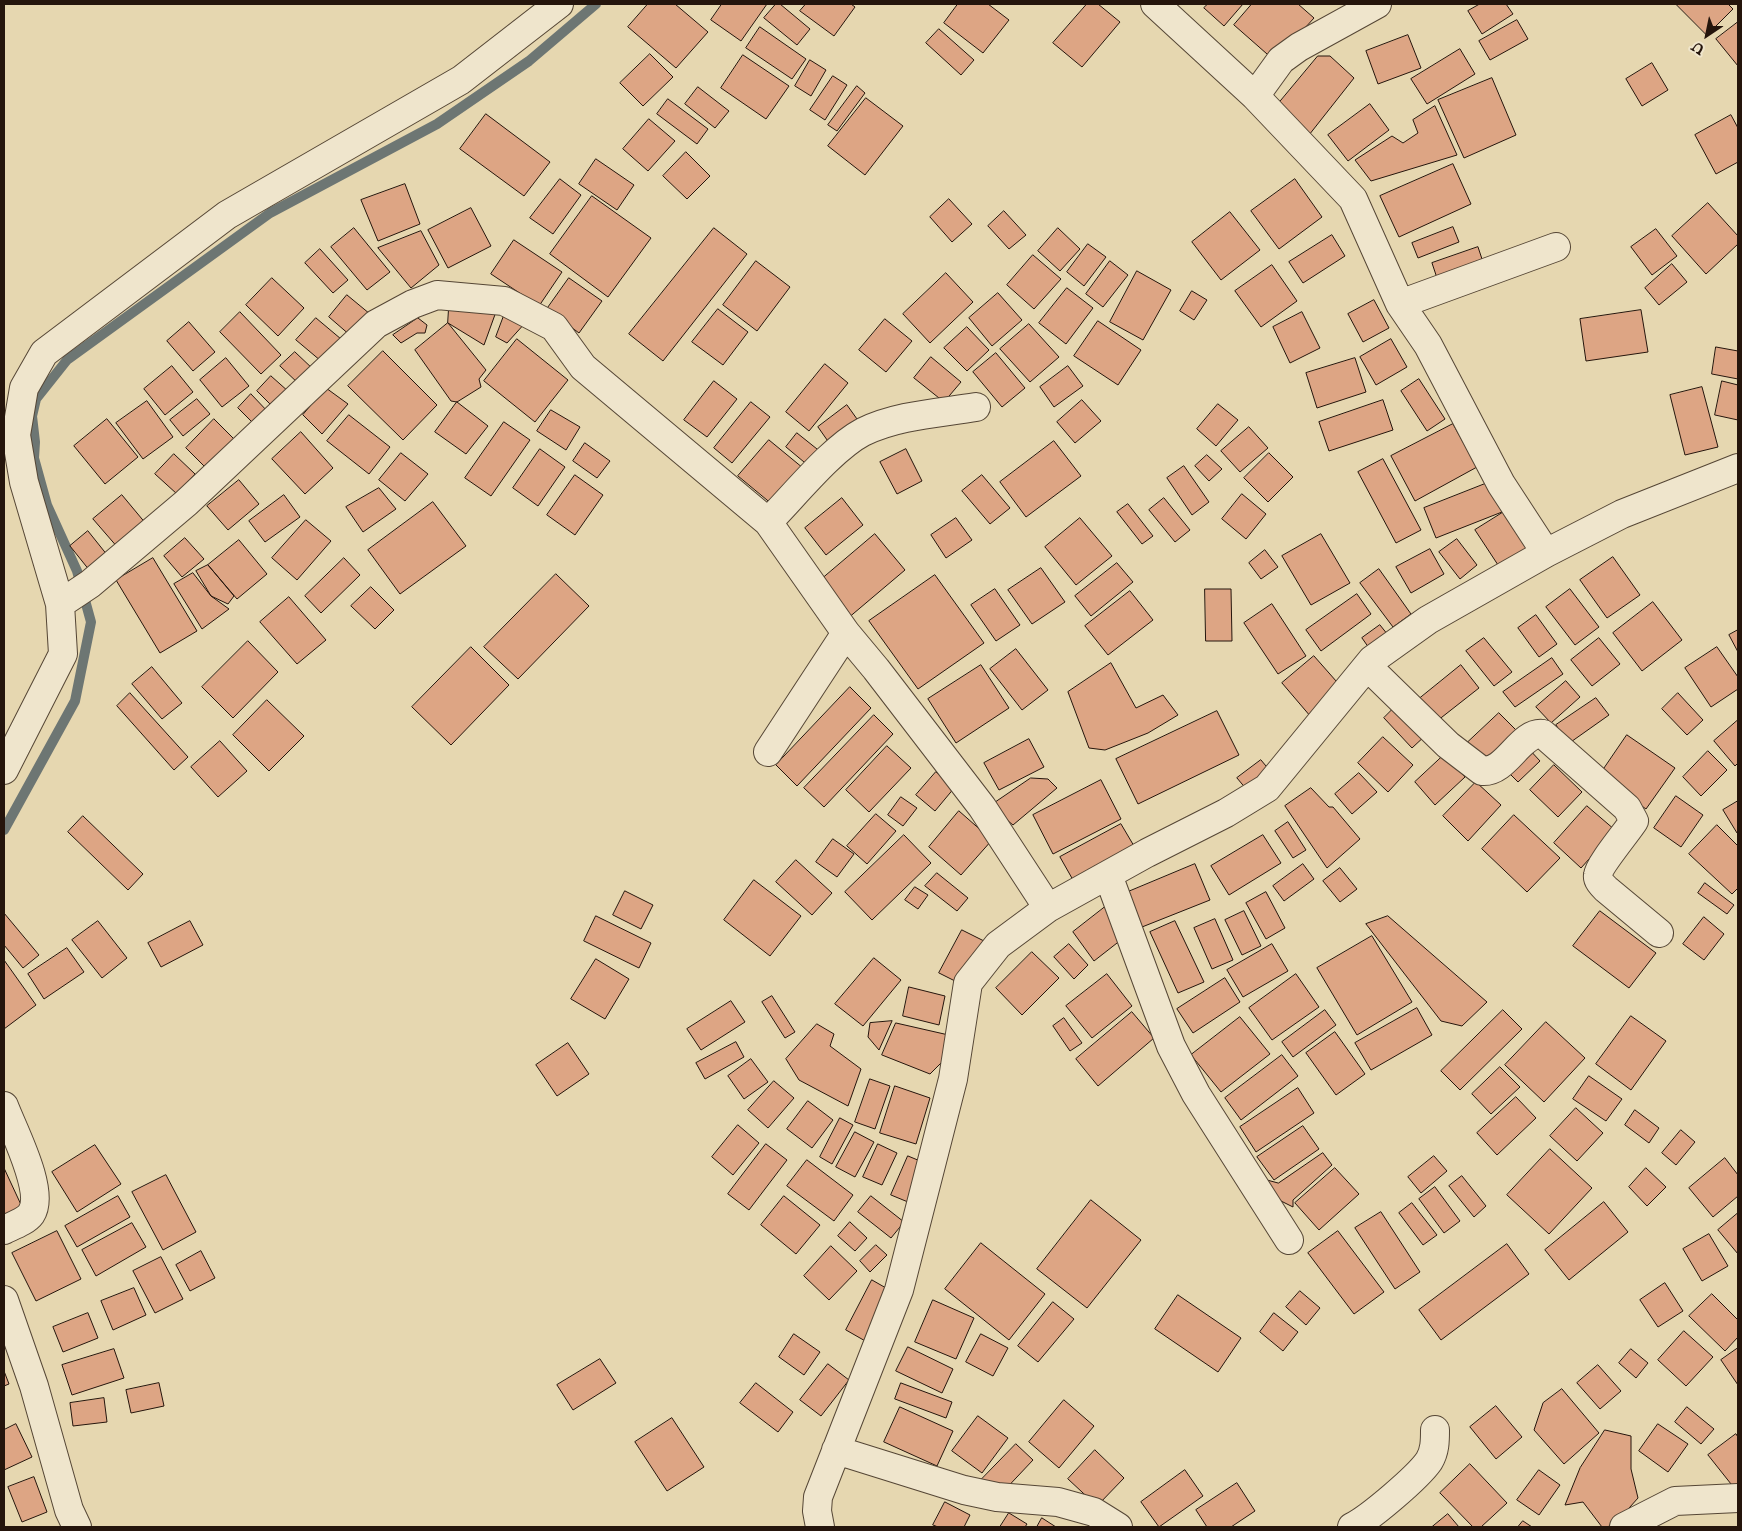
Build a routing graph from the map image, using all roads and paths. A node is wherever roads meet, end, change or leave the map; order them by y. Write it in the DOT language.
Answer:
graph roads {
  1 [pos="559,4"];
  2 [pos="1155,4"];
  3 [pos="1377,4"];
  4 [pos="1255,96"];
  5 [pos="1556,247"];
  6 [pos="1400,304"];
  7 [pos="976,406"];
  8 [pos="1738,468"];
  9 [pos="768,522"];
  10 [pos="1546,553"];
  11 [pos="74,596"];
  12 [pos="846,633"];
  13 [pos="1367,666"];
  14 [pos="768,752"];
  15 [pos="4,770"];
  16 [pos="1108,875"];
  17 [pos="1048,908"];
  18 [pos="1660,933"];
  19 [pos="4,1106"];
  20 [pos="4,1230"];
  21 [pos="1289,1240"];
  22 [pos="4,1300"];
  23 [pos="1435,1430"];
  24 [pos="836,1450"];
  25 [pos="1738,1498"];
  26 [pos="77,1527"];
  27 [pos="820,1527"];
  28 [pos="1118,1527"];
  29 [pos="1352,1527"];
  30 [pos="1624,1527"];
  1 -- 11 [label="street"];
  2 -- 4 [label="street"];
  3 -- 4 [label="street"];
  4 -- 6 [label="street"];
  5 -- 6 [label="street"];
  6 -- 10 [label="street"];
  7 -- 9 [label="street"];
  8 -- 10 [label="street"];
  9 -- 11 [label="street"];
  9 -- 12 [label="street"];
  10 -- 13 [label="street"];
  11 -- 15 [label="street"];
  12 -- 14 [label="street"];
  12 -- 17 [label="street"];
  13 -- 16 [label="street"];
  13 -- 18 [label="street"];
  16 -- 17 [label="street"];
  16 -- 21 [label="street"];
  17 -- 24 [label="street"];
  19 -- 20 [label="street"];
  22 -- 26 [label="street"];
  23 -- 29 [label="street"];
  24 -- 27 [label="street"];
  24 -- 28 [label="street"];
  25 -- 30 [label="street"];
}
